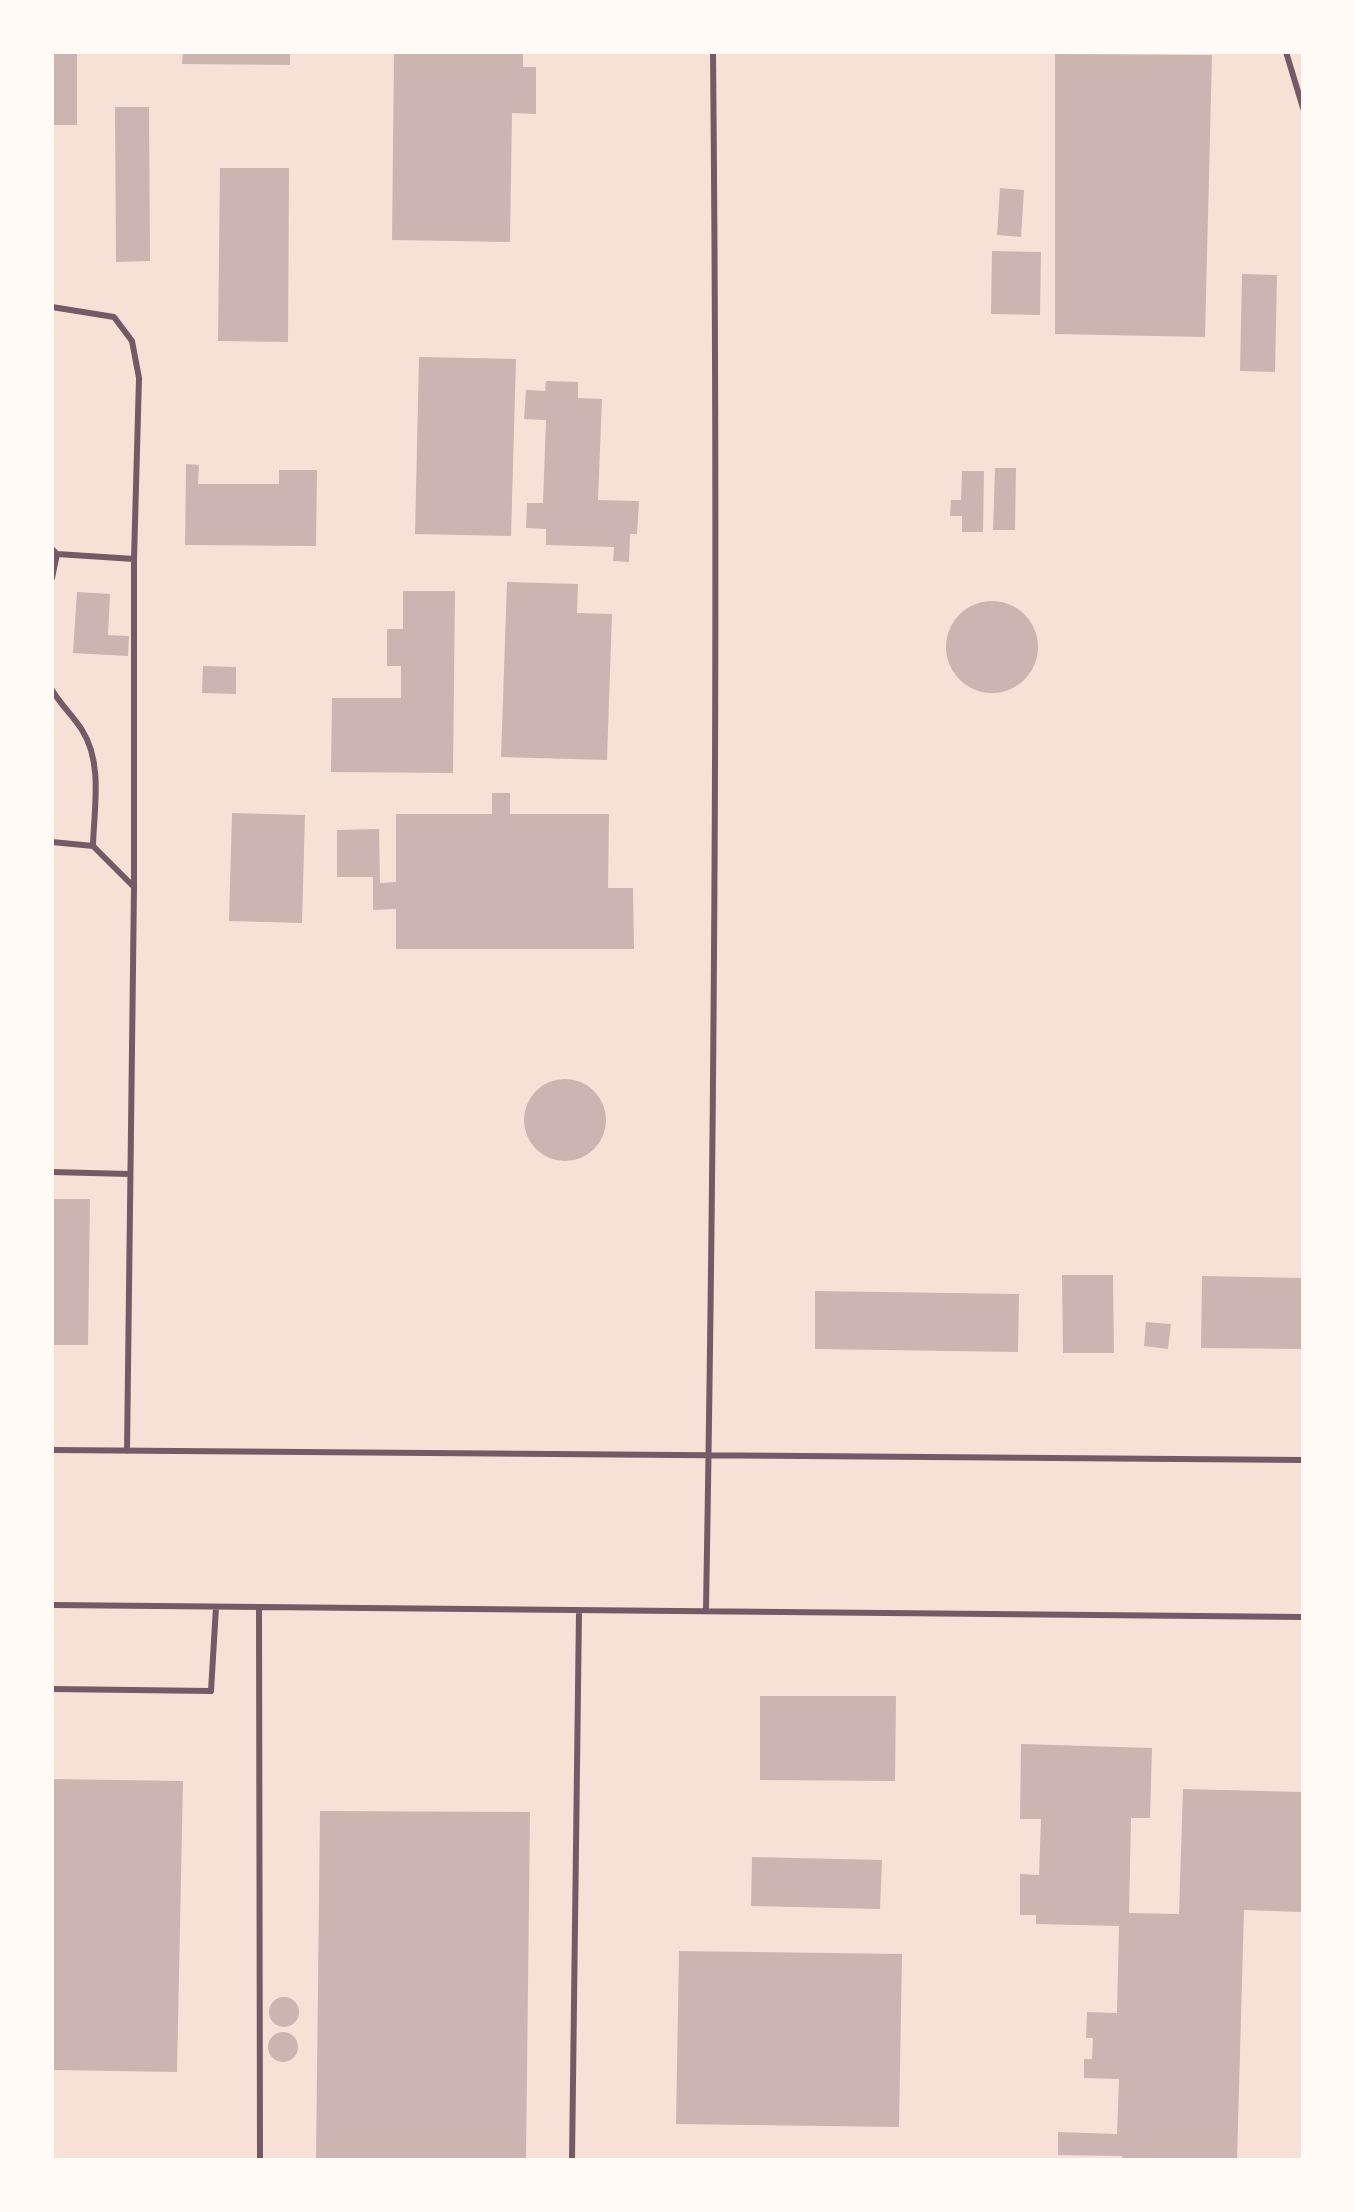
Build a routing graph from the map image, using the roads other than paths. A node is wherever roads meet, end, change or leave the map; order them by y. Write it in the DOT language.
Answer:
graph roads {
  1 [pos="713,52"];
  2 [pos="1286,52"];
  3 [pos="1303,108"];
  4 [pos="52,307"];
  5 [pos="55,552"];
  6 [pos="134,559"];
  7 [pos="52,578"];
  8 [pos="52,690"];
  9 [pos="52,707"];
  10 [pos="62,707"];
  11 [pos="52,842"];
  12 [pos="93,846"];
  13 [pos="134,887"];
  14 [pos="52,1172"];
  15 [pos="129,1174"];
  16 [pos="52,1450"];
  17 [pos="127,1451"];
  18 [pos="709,1455"];
  19 [pos="1303,1460"];
  20 [pos="52,1605"];
  21 [pos="216,1607"];
  22 [pos="259,1608"];
  23 [pos="706,1610"];
  24 [pos="579,1611"];
  25 [pos="1303,1617"];
  26 [pos="52,1689"];
  27 [pos="260,2160"];
  28 [pos="572,2160"];
  1 -- 18 [label="lane"];
  2 -- 3 [label="lane"];
  4 -- 6 [label="lane"];
  5 -- 6 [label="lane"];
  5 -- 7 [label="lane"];
  6 -- 13 [label="lane"];
  8 -- 10 [label="lane"];
  9 -- 10 [label="lane"];
  10 -- 12 [label="lane"];
  11 -- 12 [label="lane"];
  12 -- 13 [label="lane"];
  13 -- 15 [label="lane"];
  14 -- 15 [label="lane"];
  15 -- 17 [label="lane"];
  16 -- 17 [label="lane"];
  17 -- 18 [label="lane"];
  18 -- 19 [label="lane"];
  18 -- 23 [label="lane"];
  20 -- 21 [label="lane"];
  21 -- 22 [label="lane"];
  21 -- 26 [label="lane"];
  22 -- 24 [label="lane"];
  22 -- 27 [label="lane"];
  23 -- 24 [label="lane"];
  23 -- 25 [label="lane"];
  24 -- 28 [label="lane"];
}
